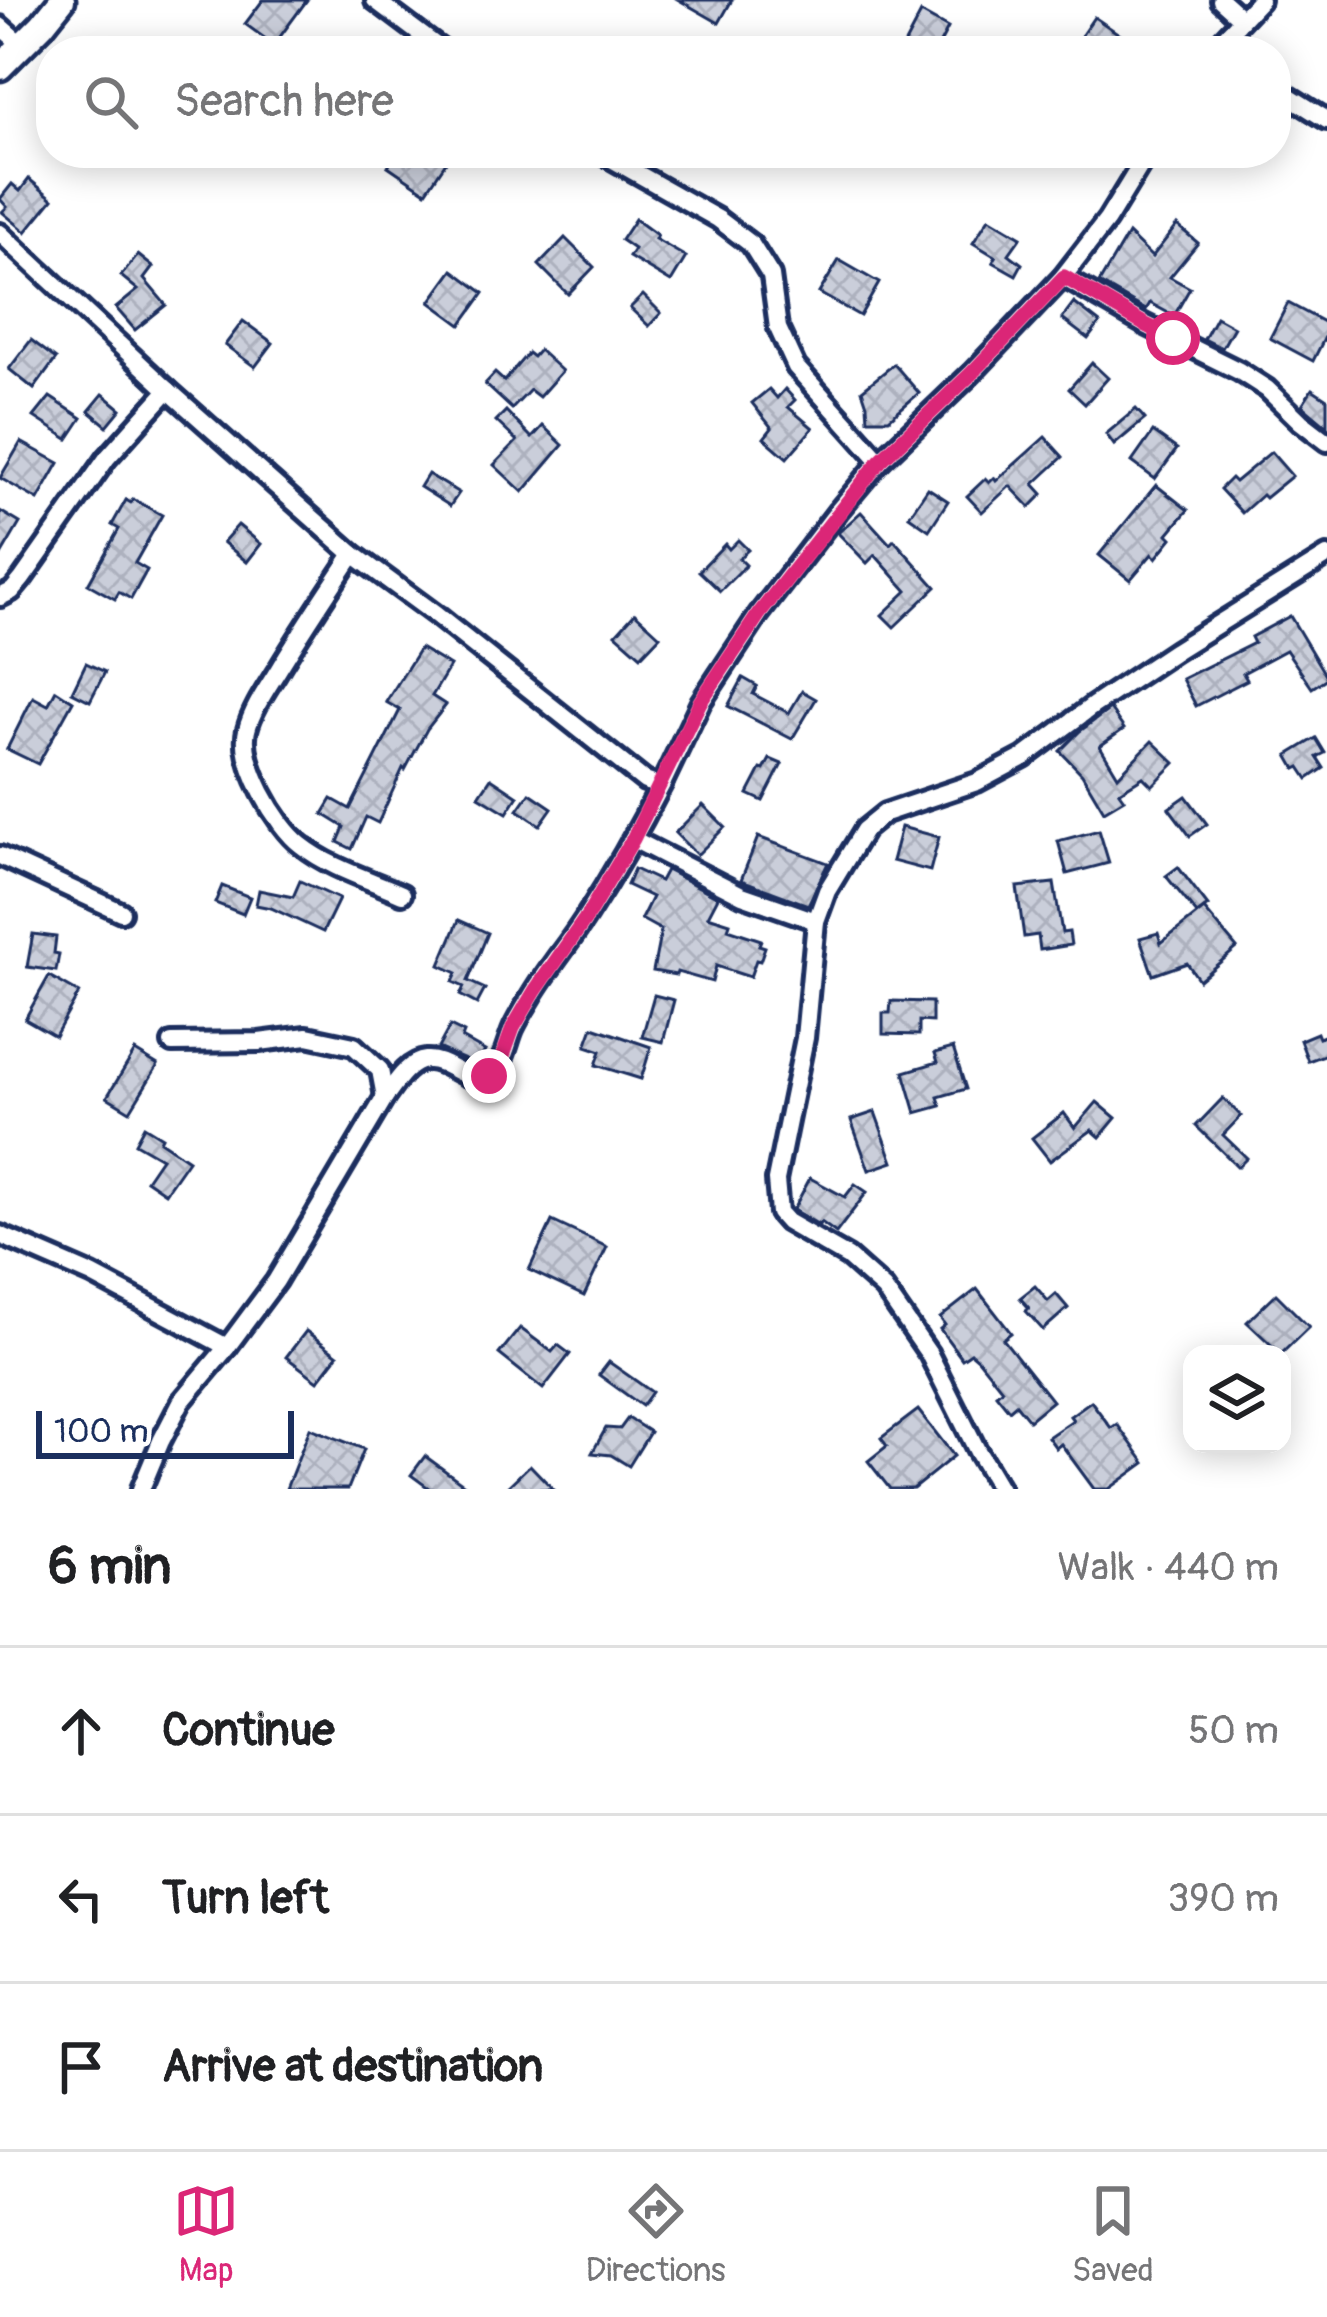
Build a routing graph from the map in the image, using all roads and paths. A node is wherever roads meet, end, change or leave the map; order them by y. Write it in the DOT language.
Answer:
graph roads {
  1 [pos="62,0"];
  2 [pos="375,0"];
  3 [pos="1221,0"];
  4 [pos="1260,0"];
  5 [pos="1241,18"];
  6 [pos="0,26"];
  7 [pos="423,36"];
  8 [pos="1227,36"];
  9 [pos="23,46"];
  10 [pos="0,68"];
  11 [pos="1291,97"];
  12 [pos="1327,120"];
  13 [pos="628,168"];
  14 [pos="1139,168"];
  15 [pos="0,233"];
  16 [pos="1064,277"];
  17 [pos="169,390"];
  18 [pos="1327,442"];
  19 [pos="880,461"];
  20 [pos="353,554"];
  21 [pos="1327,556"];
  22 [pos="0,597"];
  23 [pos="663,782"];
  24 [pos="633,839"];
  25 [pos="0,856"];
  26 [pos="402,894"];
  27 [pos="121,912"];
  28 [pos="816,921"];
  29 [pos="172,1043"];
  30 [pos="385,1097"];
  31 [pos="0,1235"];
  32 [pos="227,1347"];
  33 [pos="141,1489"];
  34 [pos="1000,1489"];
  1 -- 9 [label="main road"];
  2 -- 7 [label="street"];
  3 -- 5 [label="street"];
  4 -- 5 [label="street"];
  5 -- 8 [label="street"];
  6 -- 9 [label="street"];
  9 -- 10 [label="main road"];
  11 -- 12 [label="street"];
  13 -- 19 [label="street"];
  14 -- 16 [label="street"];
  15 -- 17 [label="street"];
  16 -- 18 [label="street"];
  16 -- 19 [label="street"];
  17 -- 20 [label="street"];
  17 -- 22 [label="street"];
  19 -- 23 [label="street"];
  20 -- 23 [label="street"];
  20 -- 26 [label="street"];
  21 -- 28 [label="street"];
  23 -- 24 [label="street"];
  24 -- 28 [label="street"];
  24 -- 30 [label="street"];
  25 -- 27 [label="street"];
  28 -- 34 [label="street"];
  29 -- 30 [label="street"];
  30 -- 32 [label="street"];
  31 -- 32 [label="street"];
  32 -- 33 [label="street"];
}
